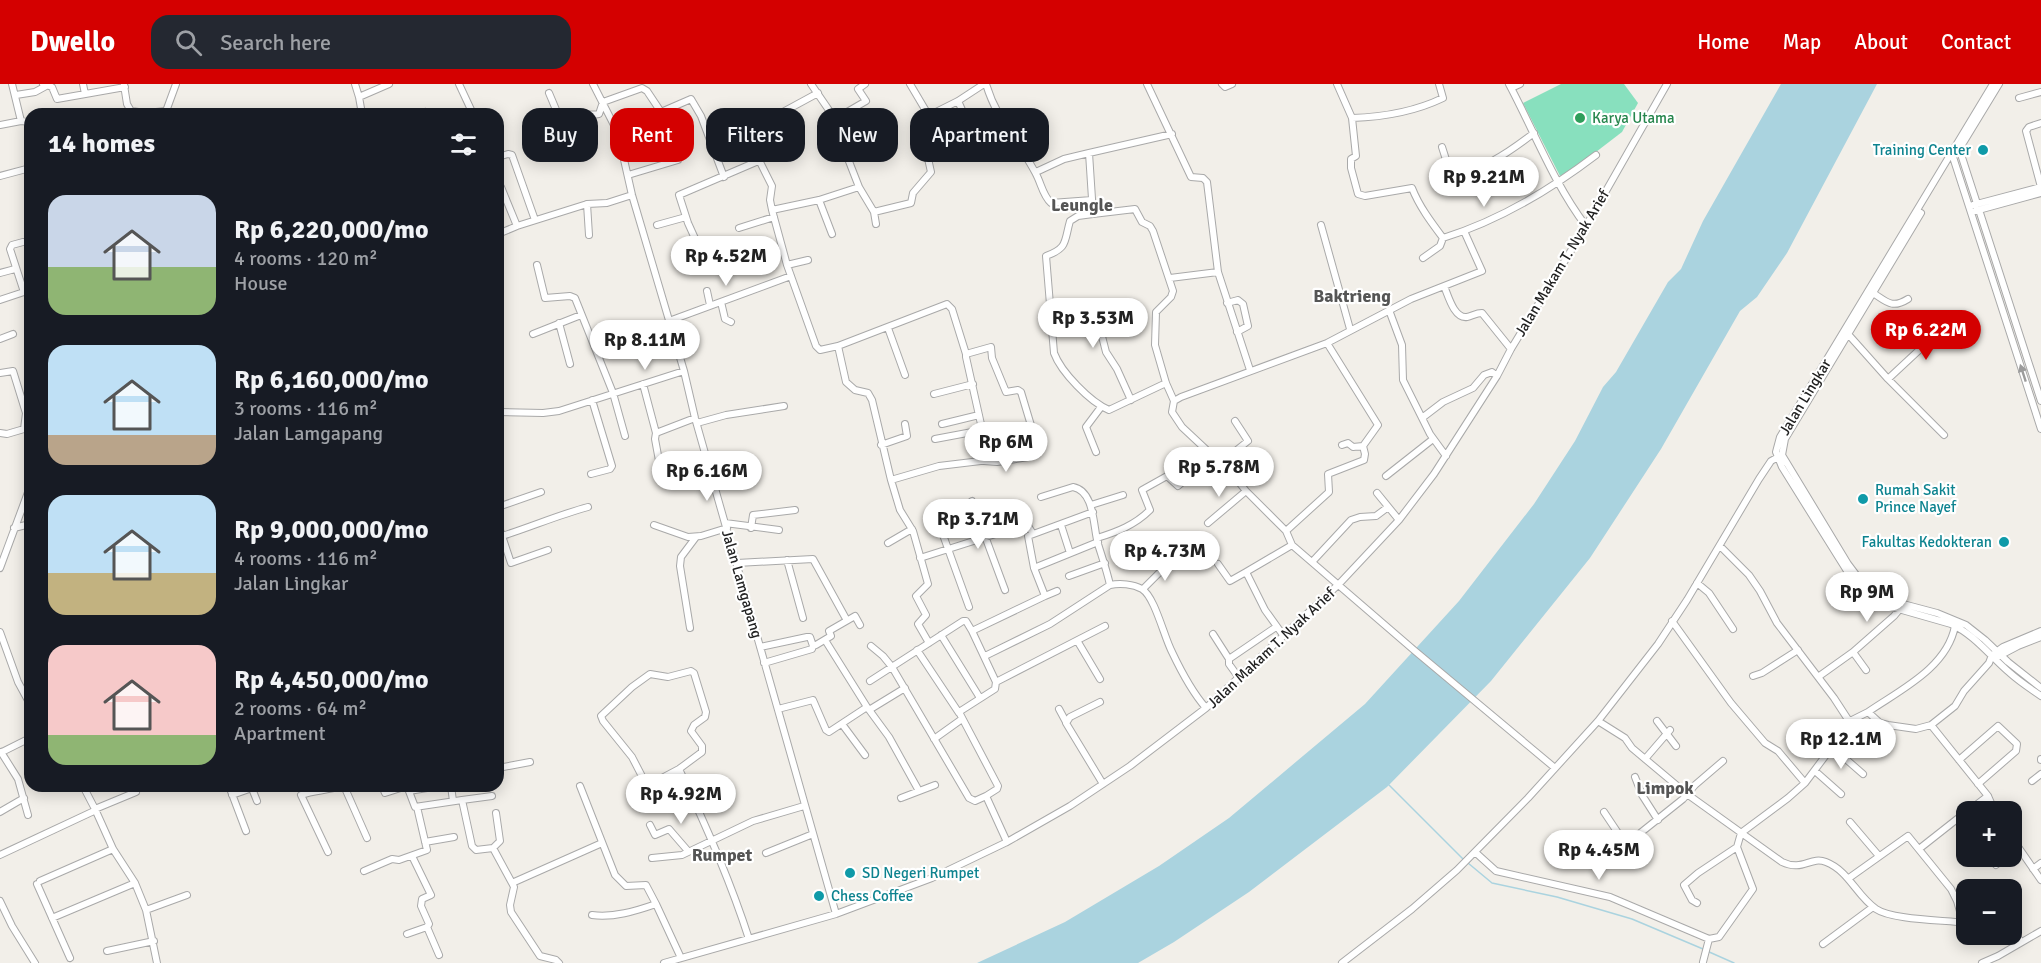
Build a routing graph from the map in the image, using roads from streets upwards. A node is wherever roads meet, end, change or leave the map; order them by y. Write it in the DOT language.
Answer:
graph roads {
  1 [pos="12,84"];
  2 [pos="83,84"];
  3 [pos="176,84"];
  4 [pos="355,84"];
  5 [pos="389,84"];
  6 [pos="459,84"];
  7 [pos="593,84"];
  8 [pos="811,84"];
  9 [pos="865,84"];
  10 [pos="910,84"];
  11 [pos="985,84"];
  12 [pos="1148,84"];
  13 [pos="1222,84"];
  14 [pos="1232,84"];
  15 [pos="1337,84"];
  16 [pos="1439,84"];
  17 [pos="1520,84"];
  18 [pos="1667,84"];
  19 [pos="1993,84"];
  20 [pos="1998,84"];
  21 [pos="45,85"];
  22 [pos="124,85"];
  23 [pos="1510,86"];
  24 [pos="2041,92"];
  25 [pos="549,93"];
  26 [pos="818,93"];
  27 [pos="85,94"];
  28 [pos="16,95"];
  29 [pos="359,97"];
  30 [pos="2019,98"];
  31 [pos="958,101"];
  32 [pos="603,102"];
  33 [pos="129,108"];
  34 [pos="168,108"];
  35 [pos="361,108"];
  36 [pos="469,108"];
  37 [pos="790,108"];
  38 [pos="828,108"];
  39 [pos="854,108"];
  40 [pos="924,108"];
  41 [pos="944,108"];
  42 [pos="961,108"];
  43 [pos="1353,118"];
  44 [pos="21,121"];
  45 [pos="24,121"];
  46 [pos="2041,123"];
  47 [pos="0,125"];
  48 [pos="1534,133"];
  49 [pos="1172,134"];
  50 [pos="1959,146"];
  51 [pos="1442,147"];
  52 [pos="1089,153"];
  53 [pos="504,155"];
  54 [pos="1596,155"];
  55 [pos="1953,156"];
  56 [pos="671,162"];
  57 [pos="849,162"];
  58 [pos="929,162"];
  59 [pos="24,170"];
  60 [pos="1036,172"];
  61 [pos="628,175"];
  62 [pos="0,176"];
  63 [pos="724,177"];
  64 [pos="1560,183"];
  65 [pos="859,187"];
  66 [pos="2041,187"];
  67 [pos="2041,193"];
  68 [pos="504,194"];
  69 [pos="632,195"];
  70 [pos="819,200"];
  71 [pos="1092,200"];
  72 [pos="587,204"];
  73 [pos="1974,208"];
  74 [pos="874,212"];
  75 [pos="773,214"];
  76 [pos="1093,214"];
  77 [pos="686,217"];
  78 [pos="536,220"];
  79 [pos="876,224"];
  80 [pos="657,225"];
  81 [pos="1321,225"];
  82 [pos="517,226"];
  83 [pos="1586,226"];
  84 [pos="739,228"];
  85 [pos="1980,229"];
  86 [pos="504,231"];
  87 [pos="1464,231"];
  88 [pos="832,234"];
  89 [pos="589,235"];
  90 [pos="1443,238"];
  91 [pos="23,242"];
  92 [pos="702,254"];
  93 [pos="1423,258"];
  94 [pos="808,260"];
  95 [pos="537,265"];
  96 [pos="787,265"];
  97 [pos="15,269"];
  98 [pos="1218,272"];
  99 [pos="0,273"];
  100 [pos="791,276"];
  101 [pos="1170,278"];
  102 [pos="2001,278"];
  103 [pos="1993,281"];
  104 [pos="24,286"];
  105 [pos="1444,286"];
  106 [pos="2004,287"];
  107 [pos="1996,290"];
  108 [pos="707,291"];
  109 [pos="24,292"];
  110 [pos="1873,293"];
  111 [pos="1908,299"];
  112 [pos="0,300"];
  113 [pos="721,302"];
  114 [pos="1227,303"];
  115 [pos="710,305"];
  116 [pos="1389,310"];
  117 [pos="581,315"];
  118 [pos="1053,317"];
  119 [pos="669,321"];
  120 [pos="731,322"];
  121 [pos="559,323"];
  122 [pos="1946,325"];
  123 [pos="888,328"];
  124 [pos="1350,329"];
  125 [pos="1237,332"];
  126 [pos="1846,333"];
  127 [pos="2019,333"];
  128 [pos="13,334"];
  129 [pos="533,334"];
  130 [pos="2011,336"];
  131 [pos="0,339"];
  132 [pos="1328,343"];
  133 [pos="838,346"];
  134 [pos="1511,349"];
  135 [pos="966,354"];
  136 [pos="570,364"];
  137 [pos="1250,370"];
  138 [pos="684,371"];
  139 [pos="0,373"];
  140 [pos="904,375"];
  141 [pos="1497,376"];
  142 [pos="1888,379"];
  143 [pos="1166,383"];
  144 [pos="643,384"];
  145 [pos="973,384"];
  146 [pos="613,393"];
  147 [pos="934,394"];
  148 [pos="592,400"];
  149 [pos="1131,400"];
  150 [pos="24,401"];
  151 [pos="1174,401"];
  152 [pos="2041,401"];
  153 [pos="784,406"];
  154 [pos="1101,406"];
  155 [pos="504,412"];
  156 [pos="979,415"];
  157 [pos="1422,418"];
  158 [pos="696,421"];
  159 [pos="1235,421"];
  160 [pos="905,424"];
  161 [pos="942,424"];
  162 [pos="24,429"];
  163 [pos="2041,429"];
  164 [pos="983,430"];
  165 [pos="1033,432"];
  166 [pos="0,433"];
  167 [pos="656,433"];
  168 [pos="1944,435"];
  169 [pos="626,436"];
  170 [pos="935,439"];
  171 [pos="1433,439"];
  172 [pos="881,445"];
  173 [pos="1342,445"];
  174 [pos="1363,446"];
  175 [pos="1096,452"];
  176 [pos="1213,456"];
  177 [pos="1446,456"];
  178 [pos="1779,456"];
  179 [pos="1028,457"];
  180 [pos="983,461"];
  181 [pos="1223,461"];
  182 [pos="591,474"];
  183 [pos="1386,476"];
  184 [pos="662,477"];
  185 [pos="891,480"];
  186 [pos="1246,491"];
  187 [pos="541,492"];
  188 [pos="1377,493"];
  189 [pos="1123,495"];
  190 [pos="1041,497"];
  191 [pos="972,501"];
  192 [pos="24,502"];
  193 [pos="504,505"];
  194 [pos="588,507"];
  195 [pos="1388,507"];
  196 [pos="1092,508"];
  197 [pos="795,510"];
  198 [pos="1399,520"];
  199 [pos="938,521"];
  200 [pos="1208,524"];
  201 [pos="654,525"];
  202 [pos="1061,525"];
  203 [pos="24,526"];
  204 [pos="726,526"];
  205 [pos="14,528"];
  206 [pos="751,528"];
  207 [pos="912,529"];
  208 [pos="779,530"];
  209 [pos="1286,531"];
  210 [pos="1033,534"];
  211 [pos="504,535"];
  212 [pos="986,536"];
  213 [pos="696,537"];
  214 [pos="1097,540"];
  215 [pos="504,542"];
  216 [pos="888,543"];
  217 [pos="1292,545"];
  218 [pos="1720,546"];
  219 [pos="947,549"];
  220 [pos="549,550"];
  221 [pos="1070,552"];
  222 [pos="921,558"];
  223 [pos="787,560"];
  224 [pos="1171,561"];
  225 [pos="1105,562"];
  226 [pos="1312,562"];
  227 [pos="737,563"];
  228 [pos="1218,564"];
  229 [pos="0,568"];
  230 [pos="1034,568"];
  231 [pos="1246,572"];
  232 [pos="1069,576"];
  233 [pos="1697,583"];
  234 [pos="1339,584"];
  235 [pos="1110,585"];
  236 [pos="1143,589"];
  237 [pos="1005,590"];
  238 [pos="1057,591"];
  239 [pos="1045,596"];
  240 [pos="969,607"];
  241 [pos="1899,610"];
  242 [pos="845,617"];
  243 [pos="804,618"];
  244 [pos="1672,621"];
  245 [pos="860,625"];
  246 [pos="1105,626"];
  247 [pos="1955,626"];
  248 [pos="1276,627"];
  249 [pos="690,628"];
  250 [pos="1733,629"];
  251 [pos="972,631"];
  252 [pos="2041,631"];
  253 [pos="0,632"];
  254 [pos="1213,634"];
  255 [pos="1284,634"];
  256 [pos="941,635"];
  257 [pos="2041,637"];
  258 [pos="825,640"];
  259 [pos="1077,642"];
  260 [pos="928,643"];
  261 [pos="816,645"];
  262 [pos="871,646"];
  263 [pos="760,647"];
  264 [pos="917,650"];
  265 [pos="1798,650"];
  266 [pos="1853,651"];
  267 [pos="1996,655"];
  268 [pos="985,656"];
  269 [pos="1229,659"];
  270 [pos="764,663"];
  271 [pos="892,667"];
  272 [pos="1866,670"];
  273 [pos="1753,676"];
  274 [pos="1818,677"];
  275 [pos="1239,678"];
  276 [pos="1100,679"];
  277 [pos="870,681"];
  278 [pos="996,682"];
  279 [pos="905,688"];
  280 [pos="2041,688"];
  281 [pos="24,693"];
  282 [pos="2041,696"];
  283 [pos="980,698"];
  284 [pos="1100,702"];
  285 [pos="868,708"];
  286 [pos="1206,708"];
  287 [pos="778,709"];
  288 [pos="1059,710"];
  289 [pos="1868,712"];
  290 [pos="961,716"];
  291 [pos="1598,721"];
  292 [pos="1657,721"];
  293 [pos="1849,721"];
  294 [pos="1066,723"];
  295 [pos="842,724"];
  296 [pos="1930,725"];
  297 [pos="1668,731"];
  298 [pos="934,739"];
  299 [pos="24,741"];
  300 [pos="1676,746"];
  301 [pos="1832,747"];
  302 [pos="1,752"];
  303 [pos="865,755"];
  304 [pos="1645,759"];
  305 [pos="1959,760"];
  306 [pos="1723,761"];
  307 [pos="530,762"];
  308 [pos="504,767"];
  309 [pos="1555,768"];
  310 [pos="679,769"];
  311 [pos="1815,771"];
  312 [pos="1863,774"];
  313 [pos="2041,774"];
  314 [pos="1635,777"];
  315 [pos="2032,781"];
  316 [pos="1805,783"];
  317 [pos="1104,784"];
  318 [pos="1978,784"];
  319 [pos="935,785"];
  320 [pos="580,786"];
  321 [pos="919,791"];
  322 [pos="86,792"];
  323 [pos="136,792"];
  324 [pos="231,792"];
  325 [pos="239,792"];
  326 [pos="253,792"];
  327 [pos="308,792"];
  328 [pos="346,792"];
  329 [pos="409,792"];
  330 [pos="452,792"];
  331 [pos="1687,794"];
  332 [pos="1841,794"];
  333 [pos="232,795"];
  334 [pos="492,796"];
  335 [pos="986,796"];
  336 [pos="1988,796"];
  337 [pos="24,798"];
  338 [pos="901,798"];
  339 [pos="462,800"];
  340 [pos="257,801"];
  341 [pos="453,801"];
  342 [pos="1981,801"];
  343 [pos="1990,801"];
  344 [pos="804,806"];
  345 [pos="417,807"];
  346 [pos="95,809"];
  347 [pos="0,812"];
  348 [pos="1604,812"];
  349 [pos="496,813"];
  350 [pos="28,815"];
  351 [pos="1658,820"];
  352 [pos="1956,820"];
  353 [pos="1850,822"];
  354 [pos="650,825"];
  355 [pos="246,831"];
  356 [pos="1741,833"];
  357 [pos="813,834"];
  358 [pos="454,837"];
  359 [pos="367,838"];
  360 [pos="713,840"];
  361 [pos="425,842"];
  362 [pos="1007,842"];
  363 [pos="602,843"];
  364 [pos="1737,846"];
  365 [pos="493,848"];
  366 [pos="113,849"];
  367 [pos="1919,849"];
  368 [pos="687,851"];
  369 [pos="328,852"];
  370 [pos="766,853"];
  371 [pos="2022,853"];
  372 [pos="1473,854"];
  373 [pos="0,855"];
  374 [pos="412,856"];
  375 [pos="1879,856"];
  376 [pos="652,858"];
  377 [pos="2041,862"];
  378 [pos="2033,869"];
  379 [pos="364,871"];
  380 [pos="1849,878"];
  381 [pos="2041,880"];
  382 [pos="135,883"];
  383 [pos="512,883"];
  384 [pos="187,895"];
  385 [pos="1956,899"];
  386 [pos="0,901"];
  387 [pos="1697,903"];
  388 [pos="656,904"];
  389 [pos="1874,907"];
  390 [pos="147,910"];
  391 [pos="836,914"];
  392 [pos="592,915"];
  393 [pos="52,918"];
  394 [pos="1956,921"];
  395 [pos="427,927"];
  396 [pos="2041,931"];
  397 [pos="407,934"];
  398 [pos="749,939"];
  399 [pos="1709,940"];
  400 [pos="154,941"];
  401 [pos="2022,941"];
  402 [pos="1823,944"];
  403 [pos="2015,945"];
  404 [pos="107,951"];
  405 [pos="439,955"];
  406 [pos="70,958"];
  407 [pos="681,958"];
  408 [pos="1703,962"];
  409 [pos="35,963"];
  410 [pos="157,963"];
  411 [pos="559,963"];
  412 [pos="664,963"];
  413 [pos="1341,963"];
  414 [pos="1982,963"];
  1 -- 28 [label="street"];
  2 -- 27 [label="street"];
  3 -- 34 [label="street"];
  4 -- 29 [label="street"];
  5 -- 29 [label="street"];
  6 -- 36 [label="street"];
  7 -- 32 [label="street, Jalan Lamgapang"];
  8 -- 26 [label="street"];
  9 -- 39 [label="street"];
  10 -- 40 [label="street"];
  11 -- 31 [label="street"];
  11 -- 60 [label="street"];
  12 -- 49 [label="street"];
  13 -- 14 [label="street"];
  15 -- 43 [label="street"];
  16 -- 43 [label="street"];
  17 -- 23 [label="street"];
  18 -- 83 [label="street, Jalan Makam T. Nyak Arief"];
  19 -- 50 [label="street, Jalan Lingkar"];
  20 -- 50 [label="street"];
  21 -- 27 [label="street"];
  21 -- 28 [label="street"];
  22 -- 27 [label="street"];
  22 -- 33 [label="street"];
  23 -- 48 [label="street"];
  24 -- 30 [label="street"];
  25 -- 32 [label="street"];
  26 -- 37 [label="street"];
  26 -- 38 [label="street"];
  28 -- 44 [label="street"];
  29 -- 35 [label="street"];
  31 -- 41 [label="street"];
  31 -- 42 [label="street"];
  32 -- 61 [label="street, Jalan Lamgapang"];
  32 -- 63 [label="street"];
  43 -- 90 [label="street"];
  44 -- 45 [label="street"];
  44 -- 47 [label="street"];
  46 -- 66 [label="street"];
  48 -- 51 [label="street"];
  48 -- 64 [label="street"];
  49 -- 52 [label="street"];
  49 -- 98 [label="street"];
  50 -- 55 [label="street, Jalan Lingkar"];
  50 -- 73 [label="street"];
  52 -- 60 [label="street"];
  52 -- 71 [label="street"];
  53 -- 78 [label="street"];
  54 -- 64 [label="street"];
  55 -- 73 [label="street"];
  55 -- 110 [label="street"];
  55 -- 126 [label="street, Jalan Lingkar"];
  56 -- 61 [label="street"];
  57 -- 65 [label="street"];
  58 -- 74 [label="street"];
  59 -- 62 [label="street"];
  60 -- 71 [label="street"];
  61 -- 69 [label="street, Jalan Lamgapang"];
  63 -- 75 [label="street"];
  63 -- 77 [label="street"];
  64 -- 83 [label="street"];
  64 -- 87 [label="street"];
  65 -- 70 [label="street"];
  65 -- 74 [label="street"];
  66 -- 73 [label="street"];
  67 -- 73 [label="street"];
  68 -- 82 [label="street"];
  69 -- 72 [label="street"];
  69 -- 119 [label="street, Jalan Lamgapang"];
  70 -- 75 [label="street"];
  70 -- 88 [label="street"];
  71 -- 76 [label="street"];
  72 -- 78 [label="street"];
  72 -- 89 [label="street"];
  73 -- 85 [label="street"];
  74 -- 79 [label="street"];
  75 -- 84 [label="street"];
  75 -- 96 [label="street"];
  76 -- 101 [label="street"];
  76 -- 118 [label="street"];
  77 -- 80 [label="street"];
  77 -- 92 [label="street"];
  78 -- 82 [label="street"];
  81 -- 124 [label="street"];
  82 -- 86 [label="street"];
  83 -- 134 [label="street, Jalan Makam T. Nyak Arief"];
  85 -- 102 [label="street"];
  85 -- 103 [label="street"];
  87 -- 90 [label="street"];
  87 -- 105 [label="street"];
  90 -- 93 [label="street"];
  91 -- 97 [label="street"];
  94 -- 96 [label="street"];
  95 -- 117 [label="street"];
  96 -- 100 [label="street"];
  97 -- 99 [label="street"];
  97 -- 104 [label="street"];
  98 -- 101 [label="street"];
  98 -- 114 [label="street"];
  100 -- 113 [label="street"];
  100 -- 119 [label="street"];
  100 -- 133 [label="street"];
  101 -- 143 [label="street"];
  102 -- 103 [label="street"];
  102 -- 106 [label="street"];
  103 -- 107 [label="street"];
  105 -- 116 [label="street"];
  105 -- 134 [label="street"];
  106 -- 107 [label="street"];
  106 -- 127 [label="street"];
  107 -- 130 [label="street"];
  108 -- 115 [label="street"];
  109 -- 112 [label="street"];
  110 -- 111 [label="street"];
  110 -- 126 [label="street"];
  113 -- 115 [label="street"];
  113 -- 120 [label="street"];
  114 -- 125 [label="street"];
  114 -- 125 [label="street"];
  115 -- 119 [label="street"];
  116 -- 124 [label="street"];
  116 -- 157 [label="street"];
  117 -- 121 [label="street"];
  117 -- 146 [label="street"];
  118 -- 149 [label="street"];
  118 -- 154 [label="street"];
  119 -- 138 [label="street, Jalan Lamgapang"];
  121 -- 129 [label="street"];
  121 -- 136 [label="street"];
  122 -- 142 [label="street"];
  123 -- 133 [label="street"];
  123 -- 135 [label="street"];
  123 -- 140 [label="street"];
  124 -- 132 [label="street"];
  125 -- 137 [label="street"];
  126 -- 142 [label="street"];
  126 -- 178 [label="street, Jalan Lingkar"];
  127 -- 130 [label="street"];
  127 -- 152 [label="street"];
  128 -- 131 [label="street"];
  163 -- 130 [label="street, one-way"];
  132 -- 137 [label="street"];
  132 -- 174 [label="street"];
  133 -- 172 [label="street"];
  134 -- 141 [label="street, Jalan Makam T. Nyak Arief"];
  135 -- 145 [label="street"];
  135 -- 165 [label="street"];
  137 -- 151 [label="street"];
  138 -- 144 [label="street"];
  138 -- 158 [label="street, Jalan Lamgapang"];
  139 -- 150 [label="street"];
  141 -- 157 [label="street"];
  141 -- 177 [label="street, Jalan Makam T. Nyak Arief"];
  142 -- 168 [label="street"];
  143 -- 149 [label="street"];
  143 -- 151 [label="street"];
  144 -- 146 [label="street"];
  144 -- 167 [label="street"];
  145 -- 147 [label="street"];
  145 -- 156 [label="street"];
  146 -- 148 [label="street"];
  146 -- 169 [label="street"];
  148 -- 155 [label="street"];
  148 -- 182 [label="street"];
  149 -- 154 [label="street"];
  151 -- 176 [label="street"];
  153 -- 158 [label="street"];
  154 -- 175 [label="street"];
  156 -- 161 [label="street"];
  156 -- 164 [label="street"];
  157 -- 171 [label="street"];
  158 -- 167 [label="street"];
  158 -- 204 [label="street, Jalan Lamgapang"];
  159 -- 181 [label="street"];
  160 -- 172 [label="street"];
  162 -- 166 [label="street"];
  164 -- 170 [label="street"];
  164 -- 180 [label="street"];
  167 -- 184 [label="street"];
  171 -- 177 [label="street"];
  171 -- 183 [label="street"];
  172 -- 185 [label="street"];
  173 -- 174 [label="street"];
  174 -- 209 [label="street"];
  176 -- 181 [label="street"];
  176 -- 214 [label="street"];
  177 -- 198 [label="street, Jalan Makam T. Nyak Arief"];
  178 -- 218 [label="street"];
  178 -- 241 [label="street, Jalan Lingkar"];
  178 -- 267 [label="street"];
  179 -- 180 [label="street"];
  180 -- 185 [label="street"];
  181 -- 186 [label="street"];
  185 -- 207 [label="street"];
  186 -- 200 [label="street"];
  186 -- 209 [label="street"];
  187 -- 193 [label="street"];
  188 -- 195 [label="street"];
  189 -- 196 [label="street"];
  190 -- 196 [label="street"];
  191 -- 212 [label="street"];
  192 -- 205 [label="street"];
  194 -- 211 [label="street"];
  195 -- 198 [label="street"];
  195 -- 226 [label="street"];
  196 -- 202 [label="street"];
  196 -- 214 [label="street"];
  197 -- 206 [label="street"];
  198 -- 234 [label="street, Jalan Makam T. Nyak Arief"];
  199 -- 219 [label="street"];
  201 -- 213 [label="street"];
  202 -- 210 [label="street"];
  202 -- 221 [label="street"];
  203 -- 205 [label="street"];
  204 -- 206 [label="street"];
  204 -- 213 [label="street"];
  204 -- 227 [label="street, Jalan Lamgapang"];
  205 -- 229 [label="street"];
  206 -- 208 [label="street"];
  207 -- 216 [label="street"];
  207 -- 222 [label="street"];
  209 -- 217 [label="street"];
  210 -- 212 [label="street"];
  210 -- 230 [label="street"];
  212 -- 219 [label="street"];
  212 -- 237 [label="street"];
  213 -- 249 [label="street"];
  214 -- 221 [label="street"];
  214 -- 225 [label="street"];
  215 -- 220 [label="street"];
  217 -- 226 [label="street"];
  217 -- 231 [label="street"];
  218 -- 233 [label="street"];
  218 -- 265 [label="street"];
  219 -- 222 [label="street"];
  219 -- 240 [label="street"];
  221 -- 230 [label="street"];
  222 -- 260 [label="street"];
  223 -- 227 [label="street"];
  223 -- 242 [label="street"];
  223 -- 243 [label="street"];
  224 -- 236 [label="street"];
  225 -- 232 [label="street"];
  225 -- 235 [label="street"];
  226 -- 234 [label="street"];
  227 -- 263 [label="street, Jalan Lamgapang"];
  228 -- 231 [label="street"];
  230 -- 239 [label="street"];
  231 -- 248 [label="street"];
  233 -- 244 [label="street"];
  233 -- 250 [label="street"];
  234 -- 255 [label="street, Jalan Makam T. Nyak Arief"];
  234 -- 309 [label="street"];
  235 -- 236 [label="street"];
  235 -- 268 [label="street"];
  236 -- 286 [label="street"];
  238 -- 239 [label="street"];
  239 -- 251 [label="street"];
  241 -- 247 [label="street, Jalan Lingkar"];
  241 -- 266 [label="street"];
  244 -- 291 [label="street"];
  244 -- 316 [label="street"];
  245 -- 258 [label="street"];
  246 -- 259 [label="street"];
  247 -- 267 [label="street, Jalan Lingkar"];
  247 -- 289 [label="street"];
  248 -- 255 [label="street"];
  248 -- 269 [label="street"];
  251 -- 256 [label="street"];
  251 -- 268 [label="street"];
  252 -- 267 [label="street"];
  253 -- 281 [label="street"];
  254 -- 269 [label="street"];
  255 -- 275 [label="street, Jalan Makam T. Nyak Arief"];
  256 -- 260 [label="street"];
  256 -- 283 [label="street"];
  257 -- 267 [label="street"];
  258 -- 261 [label="street"];
  258 -- 285 [label="street"];
  259 -- 276 [label="street"];
  259 -- 278 [label="street"];
  260 -- 264 [label="street"];
  262 -- 271 [label="street"];
  263 -- 270 [label="street, Jalan Lamgapang"];
  263 -- 270 [label="street"];
  264 -- 271 [label="street"];
  264 -- 290 [label="street"];
  265 -- 273 [label="street"];
  265 -- 274 [label="street"];
  266 -- 272 [label="street"];
  266 -- 274 [label="street"];
  267 -- 280 [label="street"];
  267 -- 282 [label="street, Jalan Lingkar"];
  267 -- 296 [label="street"];
  268 -- 278 [label="street"];
  269 -- 275 [label="street"];
  270 -- 287 [label="street, Jalan Lamgapang"];
  271 -- 277 [label="street"];
  271 -- 279 [label="street"];
  274 -- 293 [label="street"];
  275 -- 286 [label="street, Jalan Makam T. Nyak Arief"];
  278 -- 283 [label="street"];
  279 -- 285 [label="street"];
  279 -- 298 [label="street"];
  283 -- 290 [label="street"];
  284 -- 294 [label="street"];
  285 -- 295 [label="street"];
  285 -- 321 [label="street"];
  286 -- 317 [label="street, Jalan Makam T. Nyak Arief"];
  287 -- 295 [label="street"];
  287 -- 344 [label="street, Jalan Lamgapang"];
  288 -- 294 [label="street"];
  289 -- 293 [label="street"];
  289 -- 296 [label="street"];
  290 -- 298 [label="street"];
  290 -- 335 [label="street"];
  291 -- 304 [label="street"];
  291 -- 309 [label="street"];
  292 -- 297 [label="street"];
  293 -- 301 [label="street"];
  294 -- 317 [label="street"];
  295 -- 303 [label="street"];
  296 -- 305 [label="street"];
  297 -- 300 [label="street"];
  297 -- 304 [label="street"];
  298 -- 335 [label="street"];
  299 -- 302 [label="street"];
  301 -- 311 [label="street"];
  301 -- 312 [label="street"];
  302 -- 337 [label="street"];
  304 -- 331 [label="street"];
  305 -- 318 [label="street"];
  305 -- 318 [label="street"];
  306 -- 331 [label="street"];
  307 -- 308 [label="street"];
  309 -- 372 [label="street"];
  310 -- 310 [label="street"];
  310 -- 360 [label="street"];
  311 -- 316 [label="street"];
  311 -- 332 [label="street"];
  313 -- 315 [label="street"];
  314 -- 351 [label="street"];
  316 -- 356 [label="street"];
  317 -- 362 [label="street, Jalan Makam T. Nyak Arief"];
  318 -- 336 [label="street"];
  319 -- 321 [label="street"];
  320 -- 363 [label="street"];
  321 -- 338 [label="street"];
  322 -- 346 [label="street"];
  323 -- 346 [label="street"];
  324 -- 333 [label="street"];
  325 -- 333 [label="street"];
  326 -- 340 [label="street"];
  327 -- 369 [label="street"];
  328 -- 359 [label="street"];
  329 -- 345 [label="street"];
  330 -- 341 [label="street"];
  331 -- 351 [label="street"];
  331 -- 356 [label="street"];
  333 -- 355 [label="street"];
  334 -- 339 [label="street"];
  335 -- 362 [label="street"];
  336 -- 342 [label="street"];
  336 -- 343 [label="street"];
  337 -- 347 [label="street"];
  337 -- 350 [label="street"];
  339 -- 341 [label="street"];
  339 -- 365 [label="street"];
  341 -- 345 [label="street"];
  344 -- 357 [label="street, Jalan Lamgapang"];
  344 -- 360 [label="street"];
  345 -- 361 [label="street"];
  346 -- 366 [label="street"];
  346 -- 373 [label="street"];
  348 -- 351 [label="street"];
  349 -- 365 [label="street"];
  352 -- 367 [label="street"];
  353 -- 375 [label="street"];
  354 -- 368 [label="street"];
  356 -- 364 [label="street"];
  356 -- 380 [label="street"];
  357 -- 370 [label="street"];
  357 -- 391 [label="street, Jalan Lamgapang"];
  358 -- 361 [label="street"];
  360 -- 368 [label="street"];
  360 -- 398 [label="street"];
  361 -- 374 [label="street"];
  362 -- 391 [label="street, Jalan Makam T. Nyak Arief"];
  363 -- 383 [label="street"];
  363 -- 388 [label="street"];
  364 -- 387 [label="street"];
  364 -- 399 [label="street"];
  365 -- 383 [label="street"];
  366 -- 382 [label="street"];
  366 -- 393 [label="street"];
  367 -- 375 [label="street"];
  367 -- 385 [label="street"];
  368 -- 376 [label="street"];
  371 -- 378 [label="street"];
  372 -- 399 [label="street"];
  372 -- 413 [label="street"];
  374 -- 379 [label="street"];
  374 -- 395 [label="street"];
  375 -- 380 [label="street"];
  377 -- 378 [label="street"];
  378 -- 381 [label="street"];
  380 -- 389 [label="street"];
  382 -- 390 [label="street"];
  382 -- 393 [label="street"];
  383 -- 411 [label="street"];
  384 -- 390 [label="street"];
  386 -- 409 [label="street"];
  388 -- 392 [label="street"];
  388 -- 407 [label="street"];
  389 -- 394 [label="street"];
  389 -- 402 [label="street"];
  390 -- 400 [label="street"];
  391 -- 398 [label="street, Jalan Makam T. Nyak Arief"];
  393 -- 406 [label="street"];
  395 -- 397 [label="street"];
  395 -- 405 [label="street"];
  396 -- 401 [label="street"];
  398 -- 407 [label="street, Jalan Makam T. Nyak Arief"];
  399 -- 408 [label="street"];
  400 -- 404 [label="street"];
  400 -- 410 [label="street"];
  403 -- 414 [label="street"];
  407 -- 412 [label="street, Jalan Makam T. Nyak Arief"];
}
